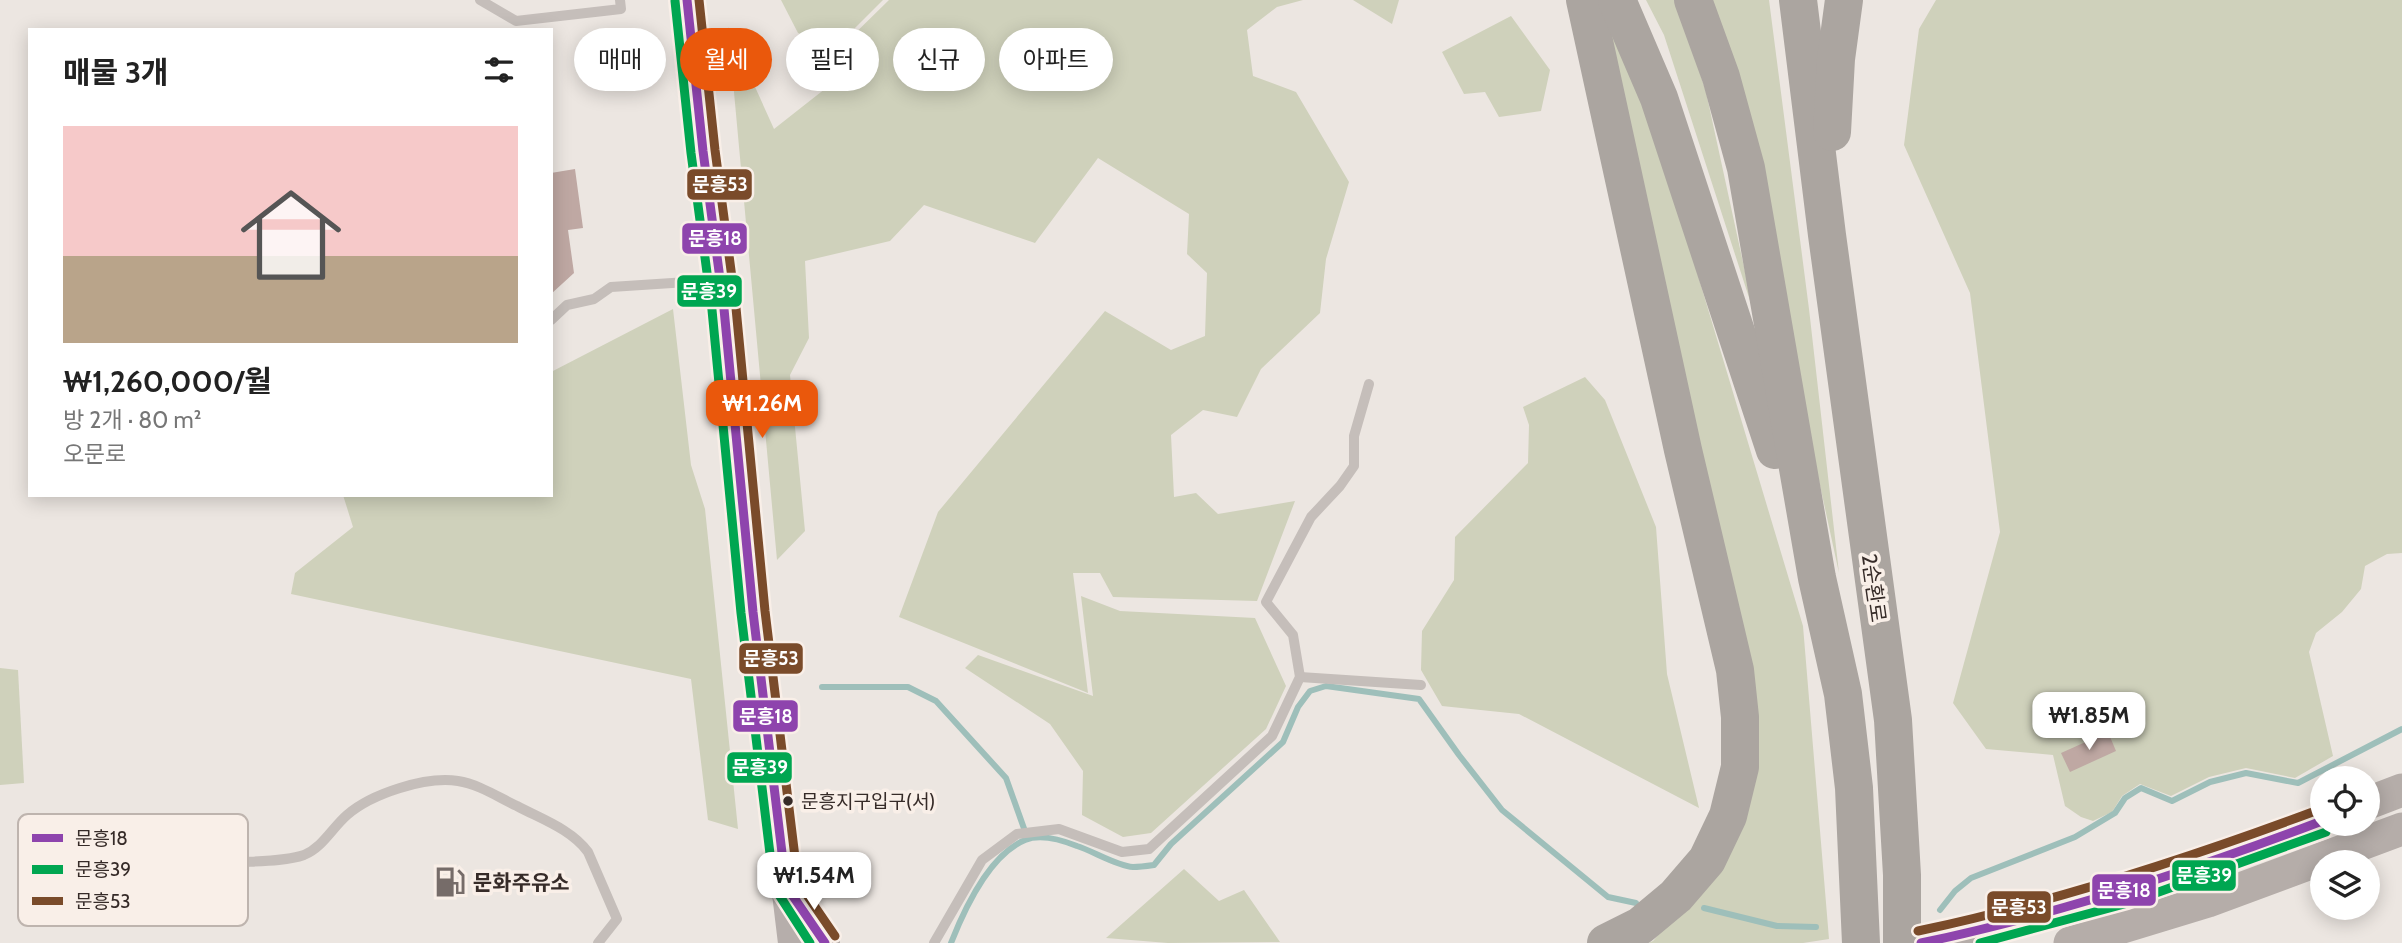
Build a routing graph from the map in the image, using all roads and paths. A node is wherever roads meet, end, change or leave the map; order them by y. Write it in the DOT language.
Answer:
graph roads {
  1 [pos="480,0"];
  2 [pos="620,0"];
  3 [pos="687,0"];
  4 [pos="1585,0"];
  5 [pos="1617,0"];
  6 [pos="1693,0"];
  7 [pos="1798,0"];
  8 [pos="1844,0"];
  9 [pos="1827,235"];
  10 [pos="721,279"];
  11 [pos="553,318"];
  12 [pos="1369,384"];
  13 [pos="1817,578"];
  14 [pos="1300,677"];
  15 [pos="1421,685"];
  16 [pos="2402,790"];
  17 [pos="2380,798"];
  18 [pos="2310,826"];
  19 [pos="2402,829"];
  20 [pos="248,861"];
  21 [pos="786,886"];
  22 [pos="598,943"];
  23 [pos="793,943"];
  24 [pos="825,943"];
  25 [pos="934,943"];
  26 [pos="1606,943"];
  27 [pos="1861,943"];
  28 [pos="1902,943"];
  29 [pos="1921,943"];
  30 [pos="2070,943"];
  1 -- 2 [label="lane"];
  3 -- 10 [label="main road"];
  4 -- 26 [label="highway"];
  5 -- 13 [label="highway"];
  6 -- 13 [label="highway"];
  7 -- 9 [label="highway"];
  8 -- 9 [label="highway"];
  9 -- 28 [label="highway, 2순환로"];
  10 -- 11 [label="lane"];
  10 -- 21 [label="main road"];
  12 -- 14 [label="lane"];
  13 -- 27 [label="highway"];
  14 -- 15 [label="lane"];
  14 -- 25 [label="lane"];
  16 -- 17 [label="main road"];
  18 -- 29 [label="main road"];
  19 -- 30 [label="main road"];
  20 -- 22 [label="lane"];
  21 -- 23 [label="main road"];
  21 -- 24 [label="main road"];
}
